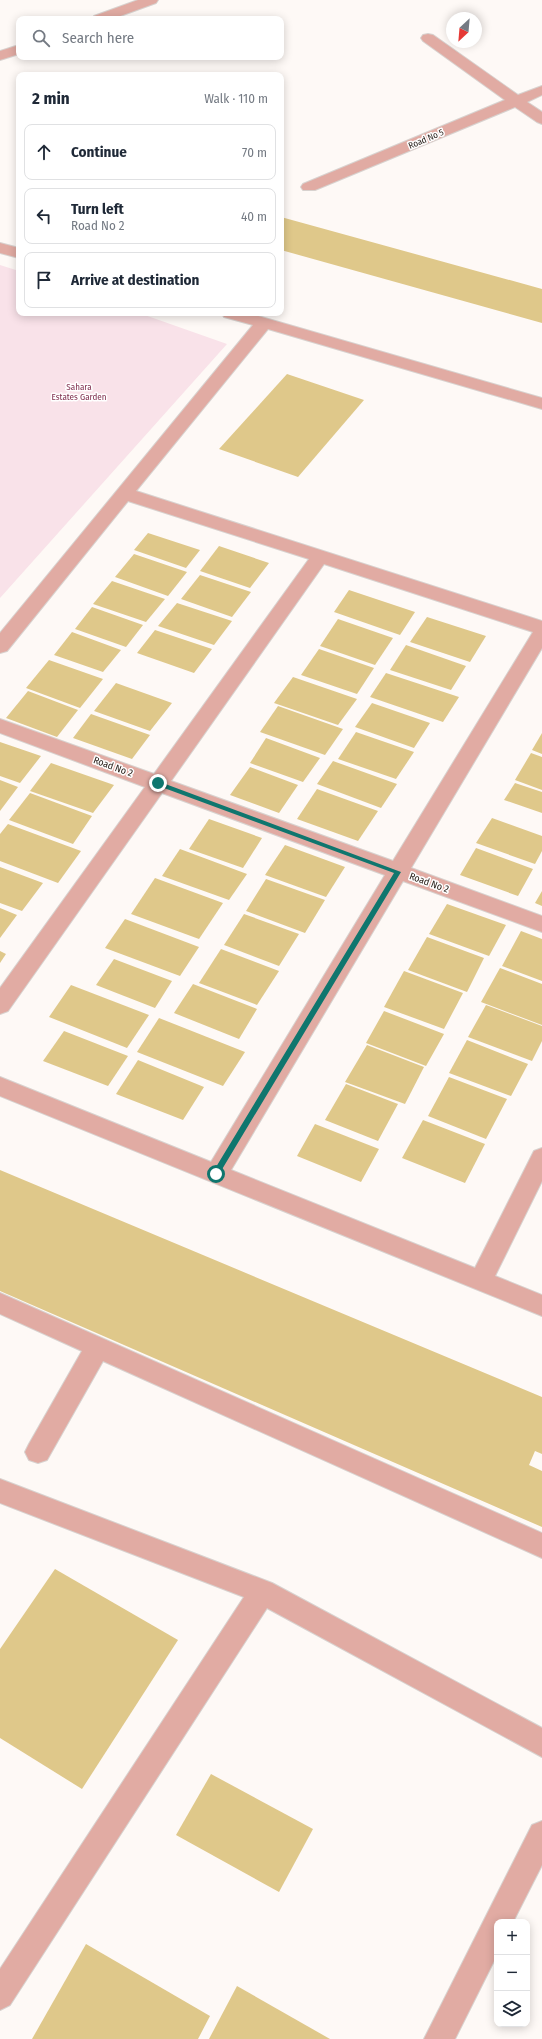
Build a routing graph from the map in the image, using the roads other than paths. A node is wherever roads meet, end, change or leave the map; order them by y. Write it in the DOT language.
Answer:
graph roads {
  1 [pos="151,0"];
  2 [pos="107,16"];
  3 [pos="428,38"];
  4 [pos="16,50"];
  5 [pos="0,56"];
  6 [pos="542,90"];
  7 [pos="516,101"];
  8 [pos="542,119"];
  9 [pos="309,187"];
  10 [pos="0,248"];
  11 [pos="16,252"];
  12 [pos="240,316"];
  13 [pos="264,323"];
  14 [pos="542,404"];
  15 [pos="124,494"];
  16 [pos="320,556"];
  17 [pos="542,628"];
  18 [pos="542,632"];
  19 [pos="0,646"];
  20 [pos="0,726"];
  21 [pos="158,783"];
  22 [pos="398,872"];
  23 [pos="542,924"];
  24 [pos="0,1005"];
  25 [pos="0,1086"];
  26 [pos="542,1158"];
  27 [pos="216,1174"];
  28 [pos="481,1281"];
  29 [pos="0,1303"];
  30 [pos="542,1306"];
  31 [pos="98,1347"];
  32 [pos="38,1452"];
  33 [pos="0,1491"];
  34 [pos="542,1546"];
  35 [pos="263,1592"];
  36 [pos="542,1743"];
  37 [pos="542,1835"];
  38 [pos="500,1919"];
  39 [pos="494,1931"];
  40 [pos="0,1995"];
  41 [pos="439,2039"];
  1 -- 2 [label="street"];
  3 -- 7 [label="street"];
  4 -- 5 [label="street"];
  6 -- 7 [label="street, Road No 5"];
  7 -- 8 [label="street"];
  7 -- 9 [label="street, Road No 5"];
  10 -- 11 [label="street"];
  12 -- 13 [label="street"];
  13 -- 14 [label="street"];
  13 -- 15 [label="street"];
  15 -- 16 [label="street"];
  15 -- 19 [label="street"];
  16 -- 17 [label="street"];
  16 -- 21 [label="street"];
  18 -- 22 [label="street"];
  20 -- 21 [label="street, Road No 2"];
  21 -- 22 [label="street, Road No 2"];
  21 -- 24 [label="street"];
  22 -- 23 [label="street, Road No 2"];
  22 -- 27 [label="street"];
  25 -- 27 [label="street"];
  26 -- 28 [label="street"];
  27 -- 28 [label="street"];
  28 -- 30 [label="street"];
  29 -- 31 [label="street"];
  31 -- 32 [label="street"];
  31 -- 34 [label="street"];
  33 -- 35 [label="street"];
  35 -- 36 [label="street"];
  35 -- 40 [label="street"];
  37 -- 38 [label="street"];
  39 -- 41 [label="street"];
}
